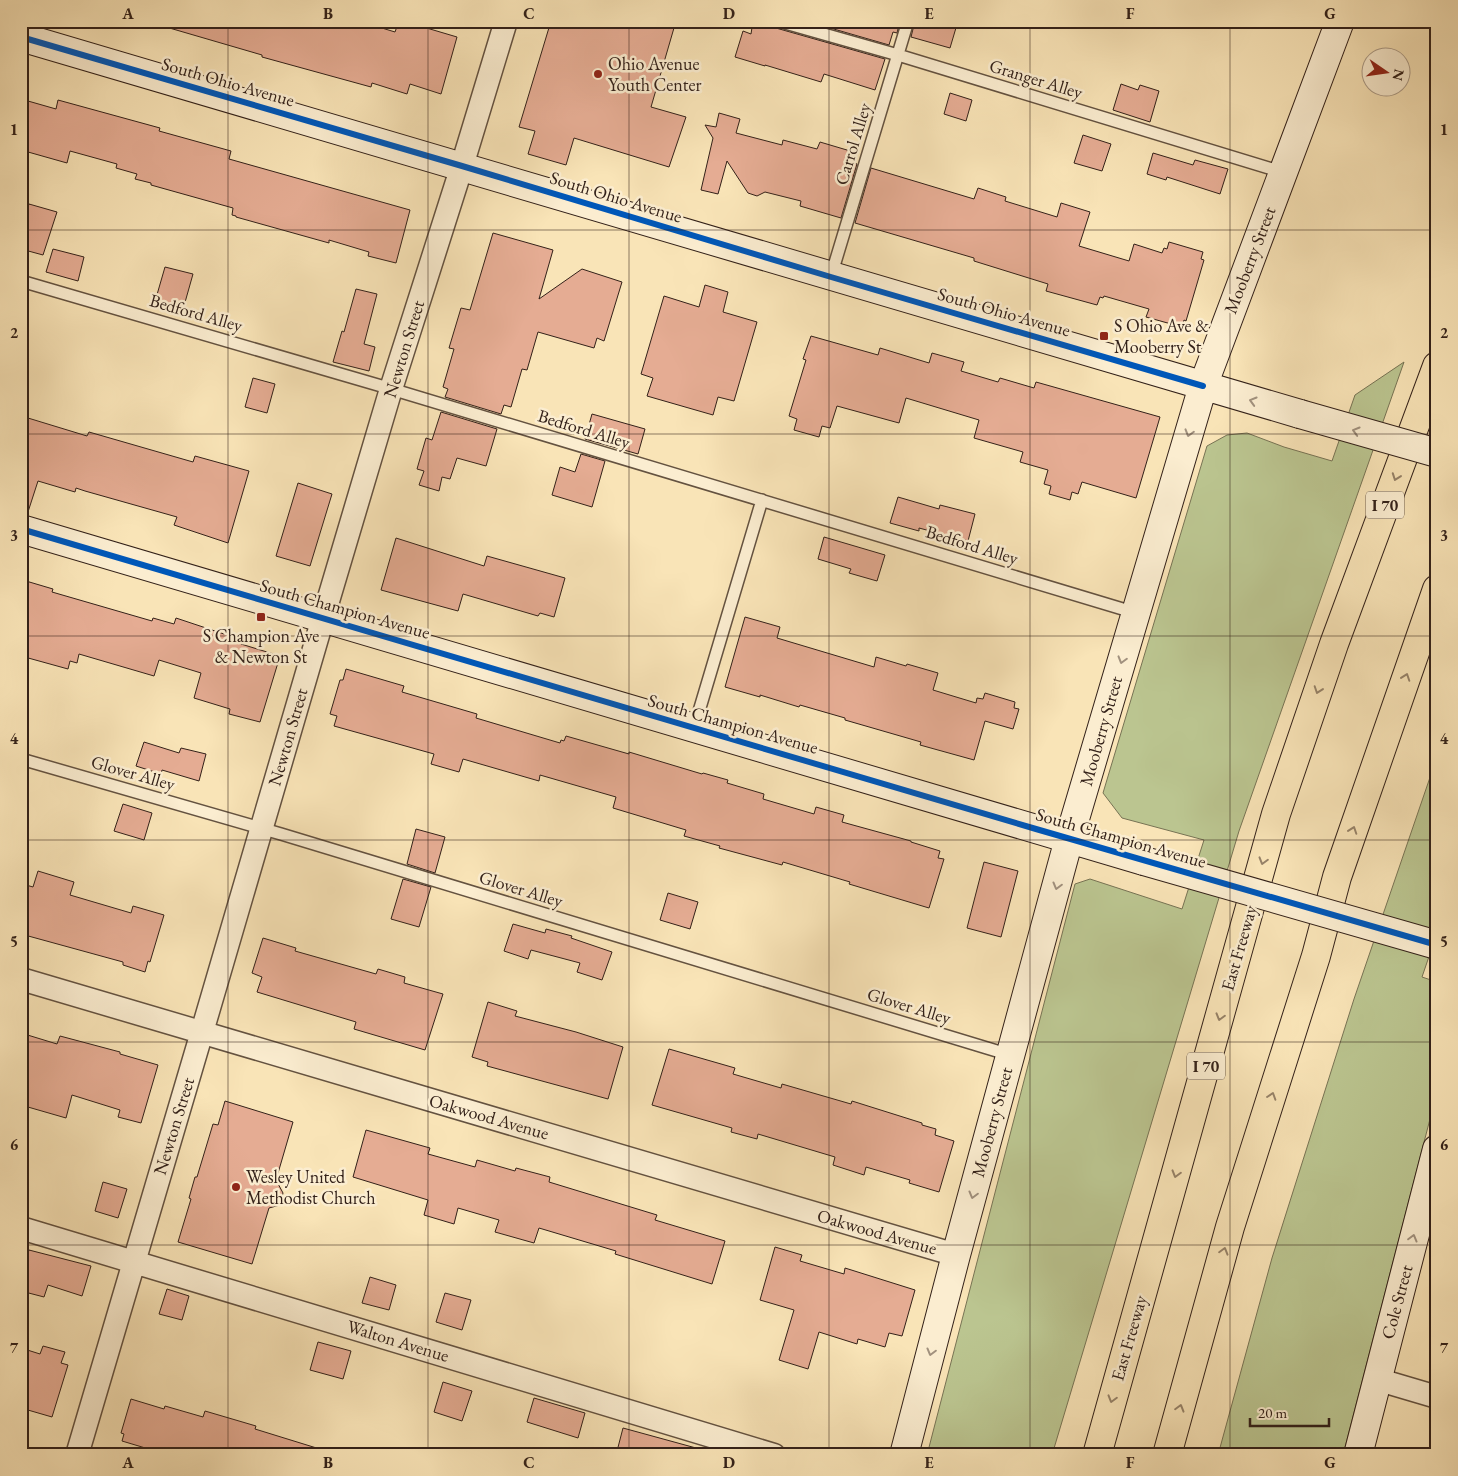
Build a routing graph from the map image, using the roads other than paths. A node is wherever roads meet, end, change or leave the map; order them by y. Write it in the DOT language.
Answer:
graph roads {
  1 [pos="506,21"];
  2 [pos="778,21"];
  3 [pos="908,21"];
  4 [pos="1340,21"];
  5 [pos="21,37"];
  6 [pos="898,55"];
  7 [pos="462,166"];
  8 [pos="1282,172"];
  9 [pos="831,277"];
  10 [pos="21,280"];
  11 [pos="1437,366"];
  12 [pos="1202,386"];
  13 [pos="391,389"];
  14 [pos="1437,454"];
  15 [pos="762,500"];
  16 [pos="21,529"];
  17 [pos="1437,589"];
  18 [pos="1136,613"];
  19 [pos="323,618"];
  20 [pos="694,728"];
  21 [pos="21,759"];
  22 [pos="261,828"];
  23 [pos="1069,839"];
  24 [pos="1437,946"];
  25 [pos="21,979"];
  26 [pos="202,1032"];
  27 [pos="1010,1055"];
  28 [pos="1437,1149"];
  29 [pos="1433,1179"];
  30 [pos="21,1228"];
  31 [pos="956,1255"];
  32 [pos="133,1262"];
  33 [pos="1376,1379"];
  34 [pos="1437,1397"];
  35 [pos="77,1455"];
  36 [pos="774,1455"];
  37 [pos="904,1455"];
  38 [pos="1096,1455"];
  39 [pos="1166,1455"];
  40 [pos="1358,1455"];
  1 -- 7 [label="street, Newton Street"];
  2 -- 6 [label="lane, Granger Alley"];
  3 -- 6 [label="lane, Carrol Alley"];
  4 -- 8 [label="street, Mooberry Street"];
  5 -- 7 [label="street, South Ohio Avenue"];
  6 -- 8 [label="lane, Granger Alley"];
  6 -- 9 [label="lane, Carrol Alley"];
  7 -- 9 [label="street, South Ohio Avenue"];
  7 -- 13 [label="street, Newton Street"];
  8 -- 12 [label="street, Mooberry Street"];
  9 -- 12 [label="street, South Ohio Avenue"];
  10 -- 13 [label="lane, Bedford Alley"];
  11 -- 38 [label="highway, East Freeway / I 70, one-way"];
  14 -- 12 [label="street, South Ohio Avenue, one-way, bridge"];
  12 -- 18 [label="street, Mooberry Street, one-way"];
  13 -- 15 [label="lane, Bedford Alley"];
  13 -- 19 [label="street, Newton Street"];
  15 -- 18 [label="lane, Bedford Alley"];
  15 -- 20 [label="lane"];
  16 -- 19 [label="street, South Champion Avenue"];
  39 -- 17 [label="highway, one-way"];
  18 -- 23 [label="street, Mooberry Street, one-way"];
  19 -- 20 [label="street, South Champion Avenue"];
  19 -- 22 [label="street, Newton Street"];
  20 -- 23 [label="street, South Champion Avenue"];
  21 -- 22 [label="lane, Glover Alley"];
  22 -- 26 [label="street, Newton Street"];
  22 -- 27 [label="lane, Glover Alley"];
  23 -- 24 [label="street, South Champion Avenue, bridge"];
  23 -- 27 [label="street, Mooberry Street, one-way"];
  25 -- 26 [label="street, Oakwood Avenue"];
  26 -- 31 [label="street, Oakwood Avenue"];
  26 -- 32 [label="street, Newton Street"];
  27 -- 31 [label="street, Mooberry Street, one-way"];
  28 -- 29 [label="street, Cole Street"];
  33 -- 29 [label="street, Cole Street, one-way"];
  30 -- 32 [label="street, Walton Avenue"];
  31 -- 37 [label="street, Mooberry Street, one-way"];
  32 -- 35 [label="street, Newton Street"];
  32 -- 36 [label="street, Walton Avenue"];
  33 -- 34 [label="street"];
  33 -- 40 [label="street, Cole Street"];
}
